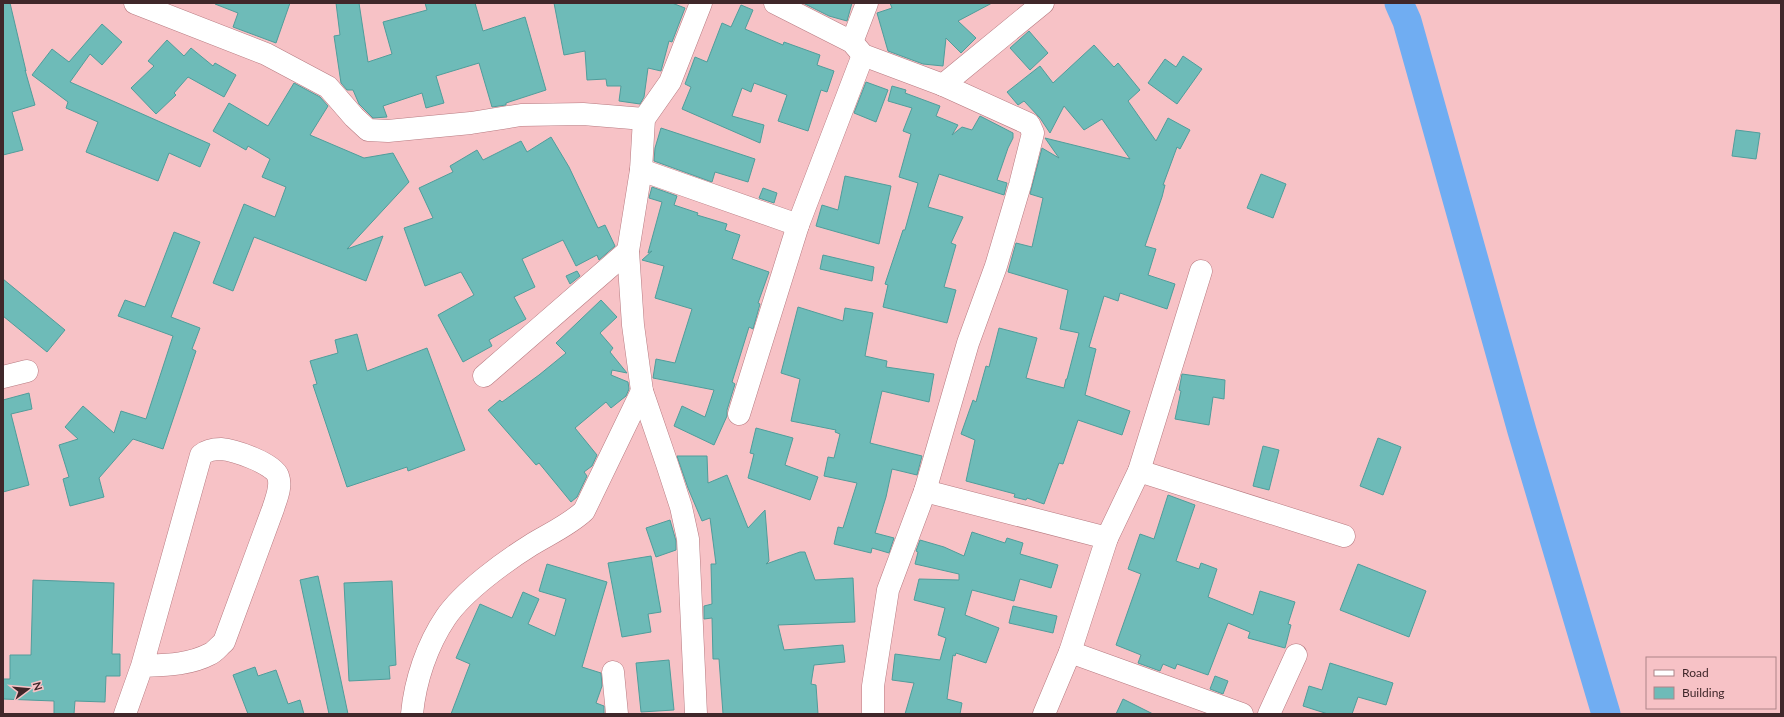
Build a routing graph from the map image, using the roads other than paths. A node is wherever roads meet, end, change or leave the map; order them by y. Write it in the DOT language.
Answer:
graph roads {
  1 [pos="135,3"];
  2 [pos="701,3"];
  3 [pos="775,3"];
  4 [pos="867,3"];
  5 [pos="1043,3"];
  6 [pos="857,48"];
  7 [pos="943,85"];
  8 [pos="644,119"];
  9 [pos="641,170"];
  10 [pos="798,225"];
  11 [pos="628,251"];
  12 [pos="1201,271"];
  13 [pos="27,370"];
  14 [pos="484,376"];
  15 [pos="3,377"];
  16 [pos="642,391"];
  17 [pos="740,414"];
  18 [pos="1139,471"];
  19 [pos="925,491"];
  20 [pos="1344,536"];
  21 [pos="1107,538"];
  22 [pos="1070,652"];
  23 [pos="1296,656"];
  24 [pos="142,666"];
  25 [pos="613,672"];
  26 [pos="125,714"];
  27 [pos="412,714"];
  28 [pos="617,714"];
  29 [pos="696,714"];
  30 [pos="874,714"];
  31 [pos="1044,714"];
  32 [pos="1242,714"];
  33 [pos="1269,714"];
  1 -- 8 [label="street"];
  2 -- 8 [label="street"];
  3 -- 6 [label="street"];
  4 -- 6 [label="street"];
  5 -- 7 [label="street"];
  6 -- 7 [label="street"];
  6 -- 10 [label="street"];
  7 -- 19 [label="street"];
  8 -- 9 [label="street"];
  9 -- 10 [label="street"];
  9 -- 11 [label="street"];
  10 -- 17 [label="street"];
  11 -- 14 [label="street"];
  11 -- 16 [label="street"];
  12 -- 18 [label="street"];
  13 -- 15 [label="street"];
  16 -- 27 [label="street"];
  16 -- 29 [label="street"];
  18 -- 20 [label="street"];
  18 -- 21 [label="street"];
  19 -- 21 [label="street"];
  19 -- 30 [label="street"];
  21 -- 22 [label="street"];
  22 -- 31 [label="street"];
  22 -- 32 [label="street"];
  23 -- 33 [label="street"];
  24 -- 24 [label="street"];
  24 -- 26 [label="street"];
  25 -- 28 [label="street"];
}
